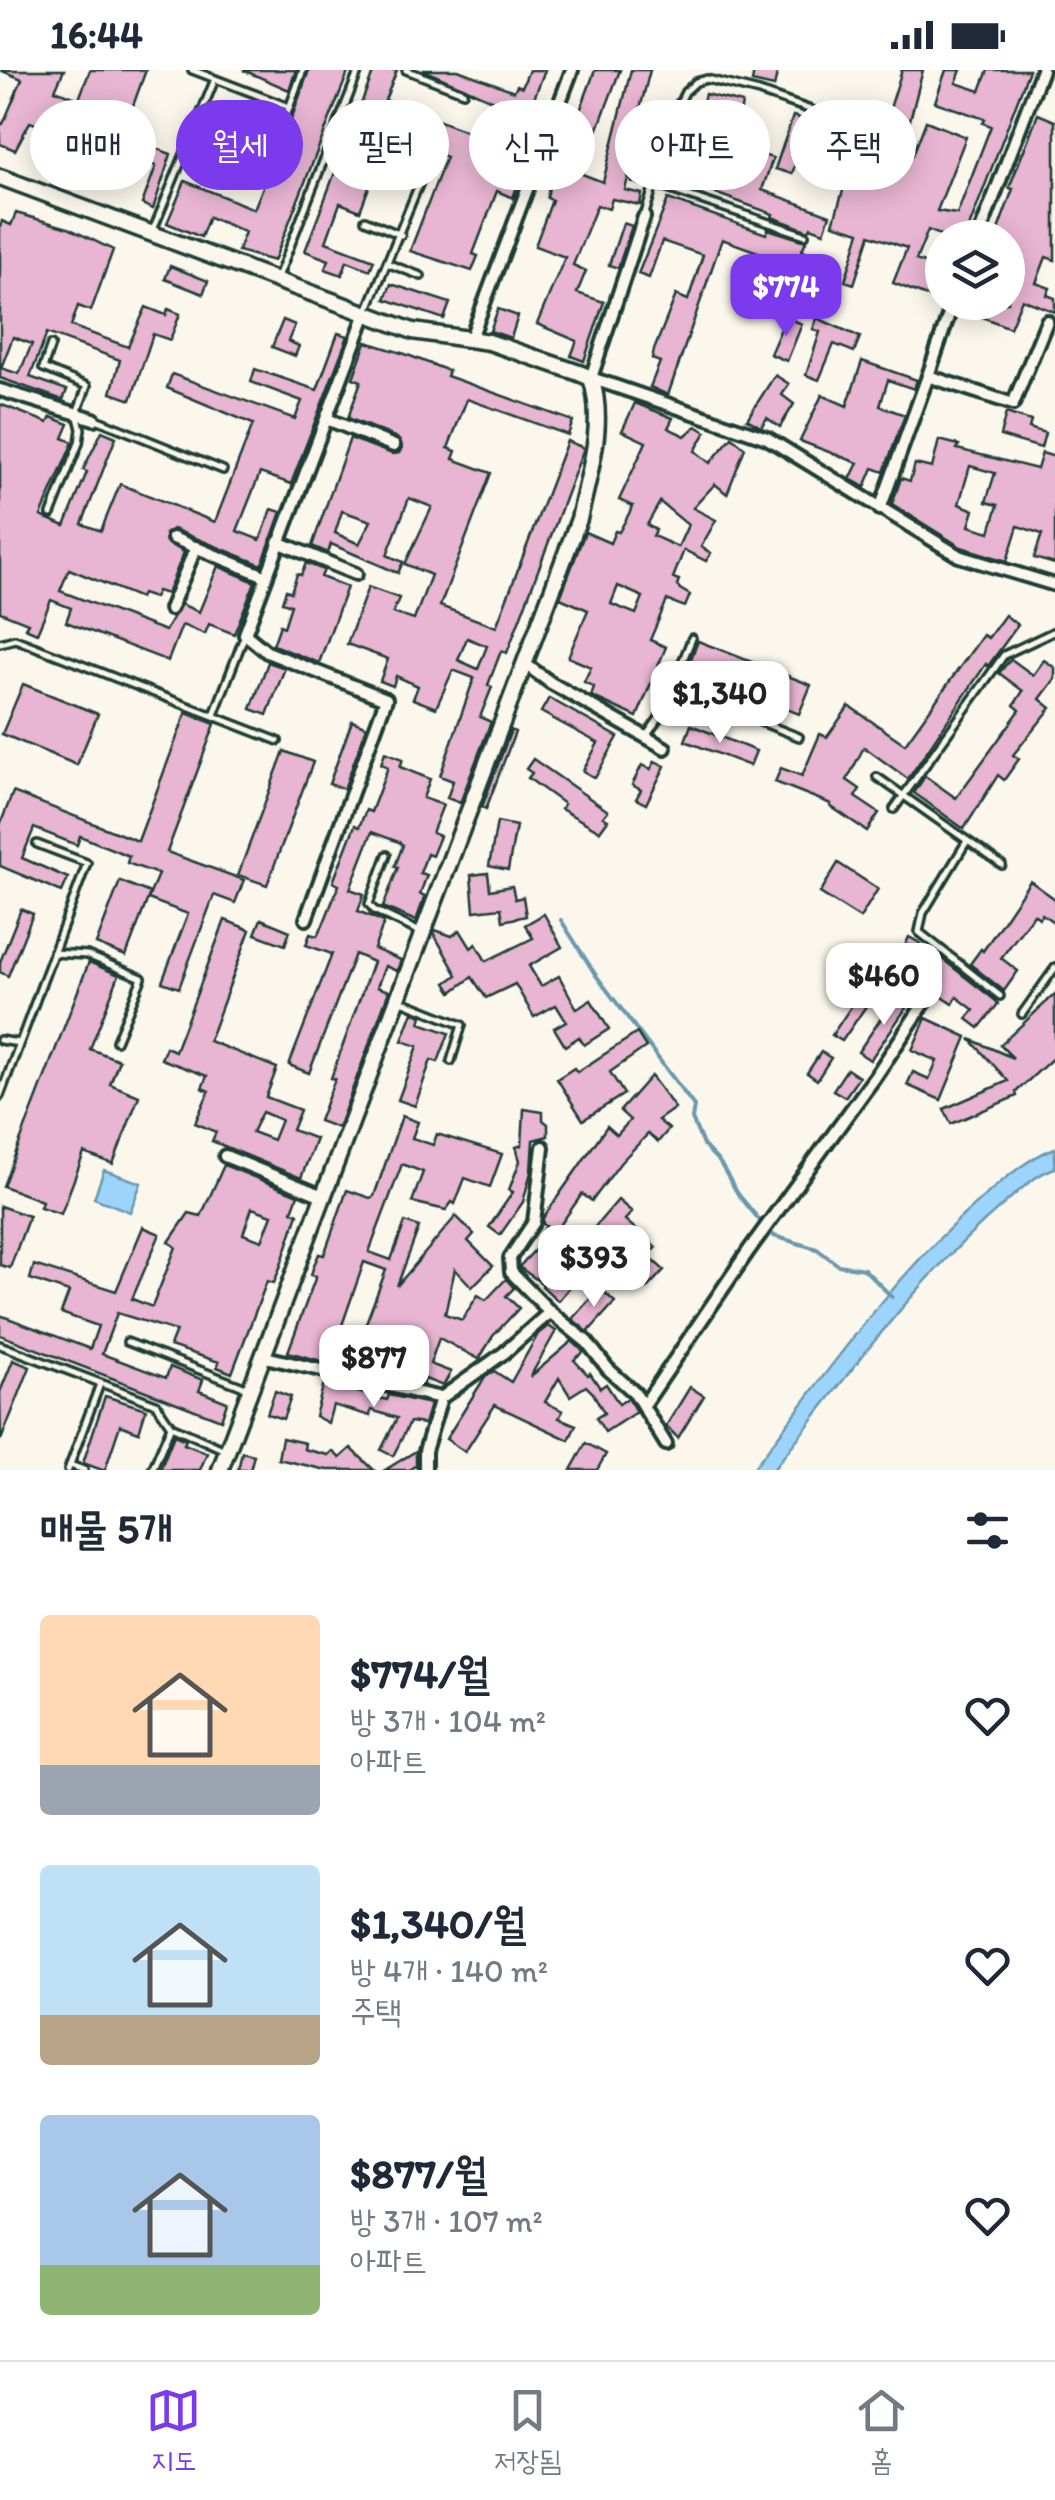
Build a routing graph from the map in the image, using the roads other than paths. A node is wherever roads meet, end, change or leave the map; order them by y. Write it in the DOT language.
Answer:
graph roads {
  1 [pos="192,70"];
  2 [pos="303,70"];
  3 [pos="358,70"];
  4 [pos="406,70"];
  5 [pos="572,70"];
  6 [pos="1042,70"];
  7 [pos="215,79"];
  8 [pos="463,92"];
  9 [pos="207,100"];
  10 [pos="273,100"];
  11 [pos="291,100"];
  12 [pos="682,100"];
  13 [pos="790,103"];
  14 [pos="176,176"];
  15 [pos="0,177"];
  16 [pos="417,190"];
  17 [pos="652,190"];
  18 [pos="672,190"];
  19 [pos="644,218"];
  20 [pos="365,220"];
  21 [pos="985,220"];
  22 [pos="152,233"];
  23 [pos="400,234"];
  24 [pos="805,235"];
  25 [pos="389,264"];
  26 [pos="421,276"];
  27 [pos="276,280"];
  28 [pos="366,314"];
  29 [pos="947,320"];
  30 [pos="1047,320"];
  31 [pos="471,338"];
  32 [pos="52,344"];
  33 [pos="928,376"];
  34 [pos="591,378"];
  35 [pos="0,390"];
  36 [pos="76,413"];
  37 [pos="94,419"];
  38 [pos="327,419"];
  39 [pos="394,446"];
  40 [pos="223,470"];
  41 [pos="880,509"];
  42 [pos="51,514"];
  43 [pos="173,538"];
  44 [pos="278,542"];
  45 [pos="196,547"];
  46 [pos="356,574"];
  47 [pos="265,576"];
  48 [pos="1055,584"];
  49 [pos="170,609"];
  50 [pos="1055,631"];
  51 [pos="245,634"];
  52 [pos="692,638"];
  53 [pos="0,643"];
  54 [pos="525,664"];
  55 [pos="672,687"];
  56 [pos="213,716"];
  57 [pos="799,737"];
  58 [pos="646,738"];
  59 [pos="278,741"];
  60 [pos="665,748"];
  61 [pos="877,777"];
  62 [pos="904,796"];
  63 [pos="894,809"];
  64 [pos="968,841"];
  65 [pos="37,844"];
  66 [pos="387,854"];
  67 [pos="1002,865"];
  68 [pos="306,919"];
  69 [pos="425,934"];
  70 [pos="54,953"];
  71 [pos="1055,968"];
  72 [pos="1000,996"];
  73 [pos="399,1000"];
  74 [pos="923,1005"];
  75 [pos="1022,1014"];
  76 [pos="0,1040"];
  77 [pos="116,1041"];
  78 [pos="20,1044"];
  79 [pos="451,1061"];
  80 [pos="0,1096"];
  81 [pos="543,1147"];
  82 [pos="225,1156"];
  83 [pos="325,1198"];
  84 [pos="550,1312"];
  85 [pos="127,1342"];
  86 [pos="0,1345"];
  87 [pos="264,1357"];
  88 [pos="100,1383"];
  89 [pos="252,1390"];
  90 [pos="441,1398"];
  91 [pos="644,1405"];
  92 [pos="171,1426"];
  93 [pos="666,1444"];
  94 [pos="228,1452"];
  95 [pos="69,1468"];
  96 [pos="84,1470"];
  97 [pos="152,1470"];
  98 [pos="220,1470"];
  99 [pos="425,1470"];
  1 -- 7 [label="lane"];
  2 -- 11 [label="lane"];
  3 -- 27 [label="lane"];
  4 -- 8 [label="lane"];
  5 -- 31 [label="street"];
  6 -- 21 [label="street"];
  7 -- 9 [label="lane"];
  7 -- 10 [label="lane"];
  12 -- 13 [label="lane"];
  14 -- 22 [label="lane"];
  15 -- 22 [label="street"];
  16 -- 23 [label="lane"];
  17 -- 19 [label="lane"];
  18 -- 24 [label="lane"];
  19 -- 34 [label="street"];
  20 -- 23 [label="lane"];
  22 -- 27 [label="street"];
  23 -- 25 [label="lane"];
  25 -- 26 [label="lane"];
  25 -- 28 [label="lane"];
  27 -- 28 [label="street"];
  28 -- 31 [label="street"];
  28 -- 38 [label="street"];
  29 -- 33 [label="street"];
  30 -- 33 [label="street"];
  31 -- 34 [label="street"];
  32 -- 36 [label="lane"];
  33 -- 41 [label="street"];
  34 -- 41 [label="street"];
  34 -- 54 [label="street"];
  35 -- 36 [label="street"];
  36 -- 37 [label="street"];
  36 -- 42 [label="lane"];
  37 -- 40 [label="lane"];
  38 -- 39 [label="street"];
  38 -- 44 [label="street"];
  41 -- 48 [label="street"];
  43 -- 45 [label="street"];
  44 -- 46 [label="street"];
  44 -- 47 [label="street"];
  45 -- 47 [label="street"];
  45 -- 49 [label="street"];
  47 -- 51 [label="street"];
  50 -- 62 [label="lane"];
  51 -- 56 [label="lane"];
  51 -- 68 [label="street"];
  52 -- 55 [label="lane"];
  53 -- 56 [label="lane"];
  54 -- 58 [label="street"];
  54 -- 69 [label="street"];
  55 -- 57 [label="lane"];
  55 -- 58 [label="lane"];
  56 -- 59 [label="lane"];
  58 -- 60 [label="street"];
  61 -- 62 [label="lane"];
  62 -- 63 [label="lane"];
  62 -- 64 [label="lane"];
  64 -- 67 [label="lane"];
  64 -- 72 [label="lane"];
  65 -- 70 [label="lane"];
  66 -- 69 [label="lane"];
  69 -- 73 [label="street"];
  70 -- 77 [label="lane"];
  70 -- 78 [label="lane"];
  71 -- 75 [label="lane"];
  73 -- 79 [label="lane"];
  73 -- 83 [label="street"];
  74 -- 91 [label="street"];
  76 -- 78 [label="lane"];
  78 -- 80 [label="lane"];
  81 -- 84 [label="street"];
  82 -- 83 [label="street"];
  83 -- 87 [label="street"];
  84 -- 90 [label="street"];
  84 -- 91 [label="street"];
  85 -- 89 [label="lane"];
  86 -- 88 [label="lane"];
  87 -- 89 [label="street"];
  87 -- 90 [label="street"];
  88 -- 92 [label="lane"];
  88 -- 95 [label="lane"];
  89 -- 94 [label="street"];
  90 -- 99 [label="street"];
  91 -- 93 [label="street"];
  92 -- 94 [label="lane"];
  92 -- 97 [label="lane"];
  94 -- 98 [label="street"];
  95 -- 96 [label="lane"];
}
